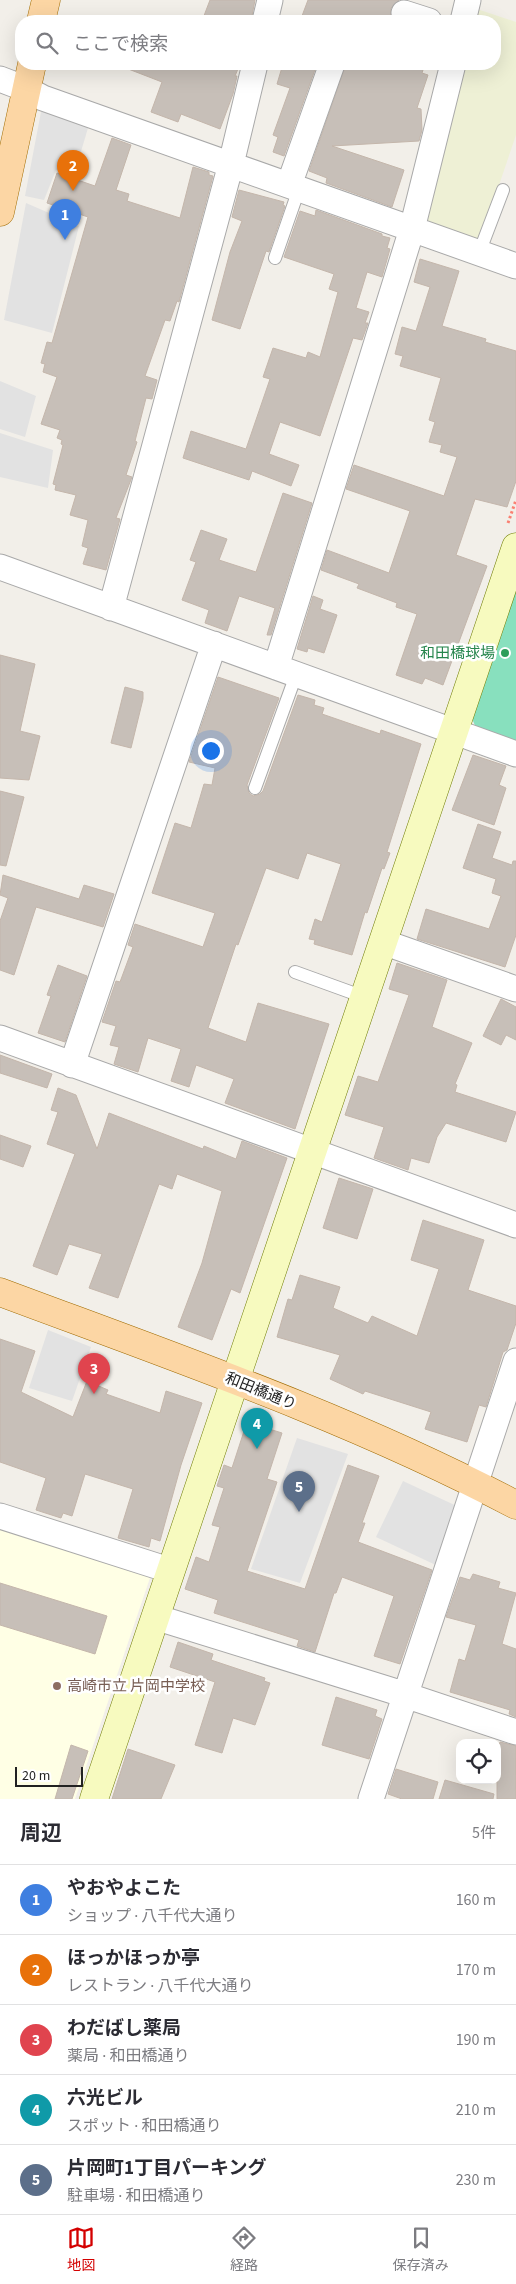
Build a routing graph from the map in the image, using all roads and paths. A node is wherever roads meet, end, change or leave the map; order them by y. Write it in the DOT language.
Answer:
graph roads {
  1 [pos="46,0"];
  2 [pos="270,0"];
  3 [pos="468,0"];
  4 [pos="404,13"];
  5 [pos="42,15"];
  6 [pos="266,15"];
  7 [pos="410,15"];
  8 [pos="464,15"];
  9 [pos="254,70"];
  10 [pos="330,70"];
  11 [pos="452,70"];
  12 [pos="29,76"];
  13 [pos="0,80"];
  14 [pos="231,164"];
  15 [pos="294,187"];
  16 [pos="503,190"];
  17 [pos="0,212"];
  18 [pos="412,229"];
  19 [pos="479,253"];
  20 [pos="275,258"];
  21 [pos="516,266"];
  22 [pos="516,547"];
  23 [pos="0,567"];
  24 [pos="111,608"];
  25 [pos="214,644"];
  26 [pos="286,671"];
  27 [pos="453,732"];
  28 [pos="516,754"];
  29 [pos="255,788"];
  30 [pos="383,942"];
  31 [pos="295,972"];
  32 [pos="516,989"];
  33 [pos="364,996"];
  34 [pos="0,1038"];
  35 [pos="72,1065"];
  36 [pos="311,1151"];
  37 [pos="516,1226"];
  38 [pos="0,1292"];
  39 [pos="516,1362"];
  40 [pos="235,1380"];
  41 [pos="476,1484"];
  42 [pos="516,1505"];
  43 [pos="0,1516"];
  44 [pos="169,1570"];
  45 [pos="155,1617"];
  46 [pos="405,1695"];
  47 [pos="516,1732"];
  48 [pos="94,1799"];
  49 [pos="370,1799"];
  1 -- 5 [label="main road"];
  2 -- 6 [label="street"];
  3 -- 8 [label="street"];
  4 -- 7 [label="street"];
  9 -- 14 [label="street"];
  10 -- 15 [label="street"];
  11 -- 18 [label="street"];
  12 -- 13 [label="street"];
  12 -- 14 [label="street"];
  12 -- 17 [label="main road"];
  14 -- 15 [label="street"];
  14 -- 24 [label="street"];
  15 -- 18 [label="street"];
  15 -- 20 [label="lane"];
  16 -- 19 [label="lane"];
  18 -- 19 [label="street"];
  18 -- 26 [label="street"];
  19 -- 21 [label="street"];
  22 -- 27 [label="street"];
  23 -- 24 [label="street"];
  24 -- 25 [label="street"];
  25 -- 26 [label="street"];
  25 -- 35 [label="street"];
  26 -- 27 [label="street"];
  26 -- 29 [label="lane"];
  27 -- 28 [label="street"];
  27 -- 30 [label="street"];
  30 -- 32 [label="street"];
  30 -- 33 [label="street"];
  31 -- 33 [label="lane"];
  33 -- 36 [label="street"];
  34 -- 35 [label="street"];
  35 -- 36 [label="street"];
  36 -- 37 [label="street"];
  36 -- 40 [label="street"];
  38 -- 40 [label="main road, 和田橋通り"];
  39 -- 41 [label="street"];
  40 -- 41 [label="main road, 和田橋通り"];
  40 -- 44 [label="street"];
  41 -- 42 [label="main road, 和田橋通り"];
  41 -- 46 [label="street"];
  43 -- 44 [label="street"];
  44 -- 45 [label="street"];
  45 -- 46 [label="street"];
  45 -- 48 [label="street"];
  46 -- 47 [label="street"];
  46 -- 49 [label="street"];
}
